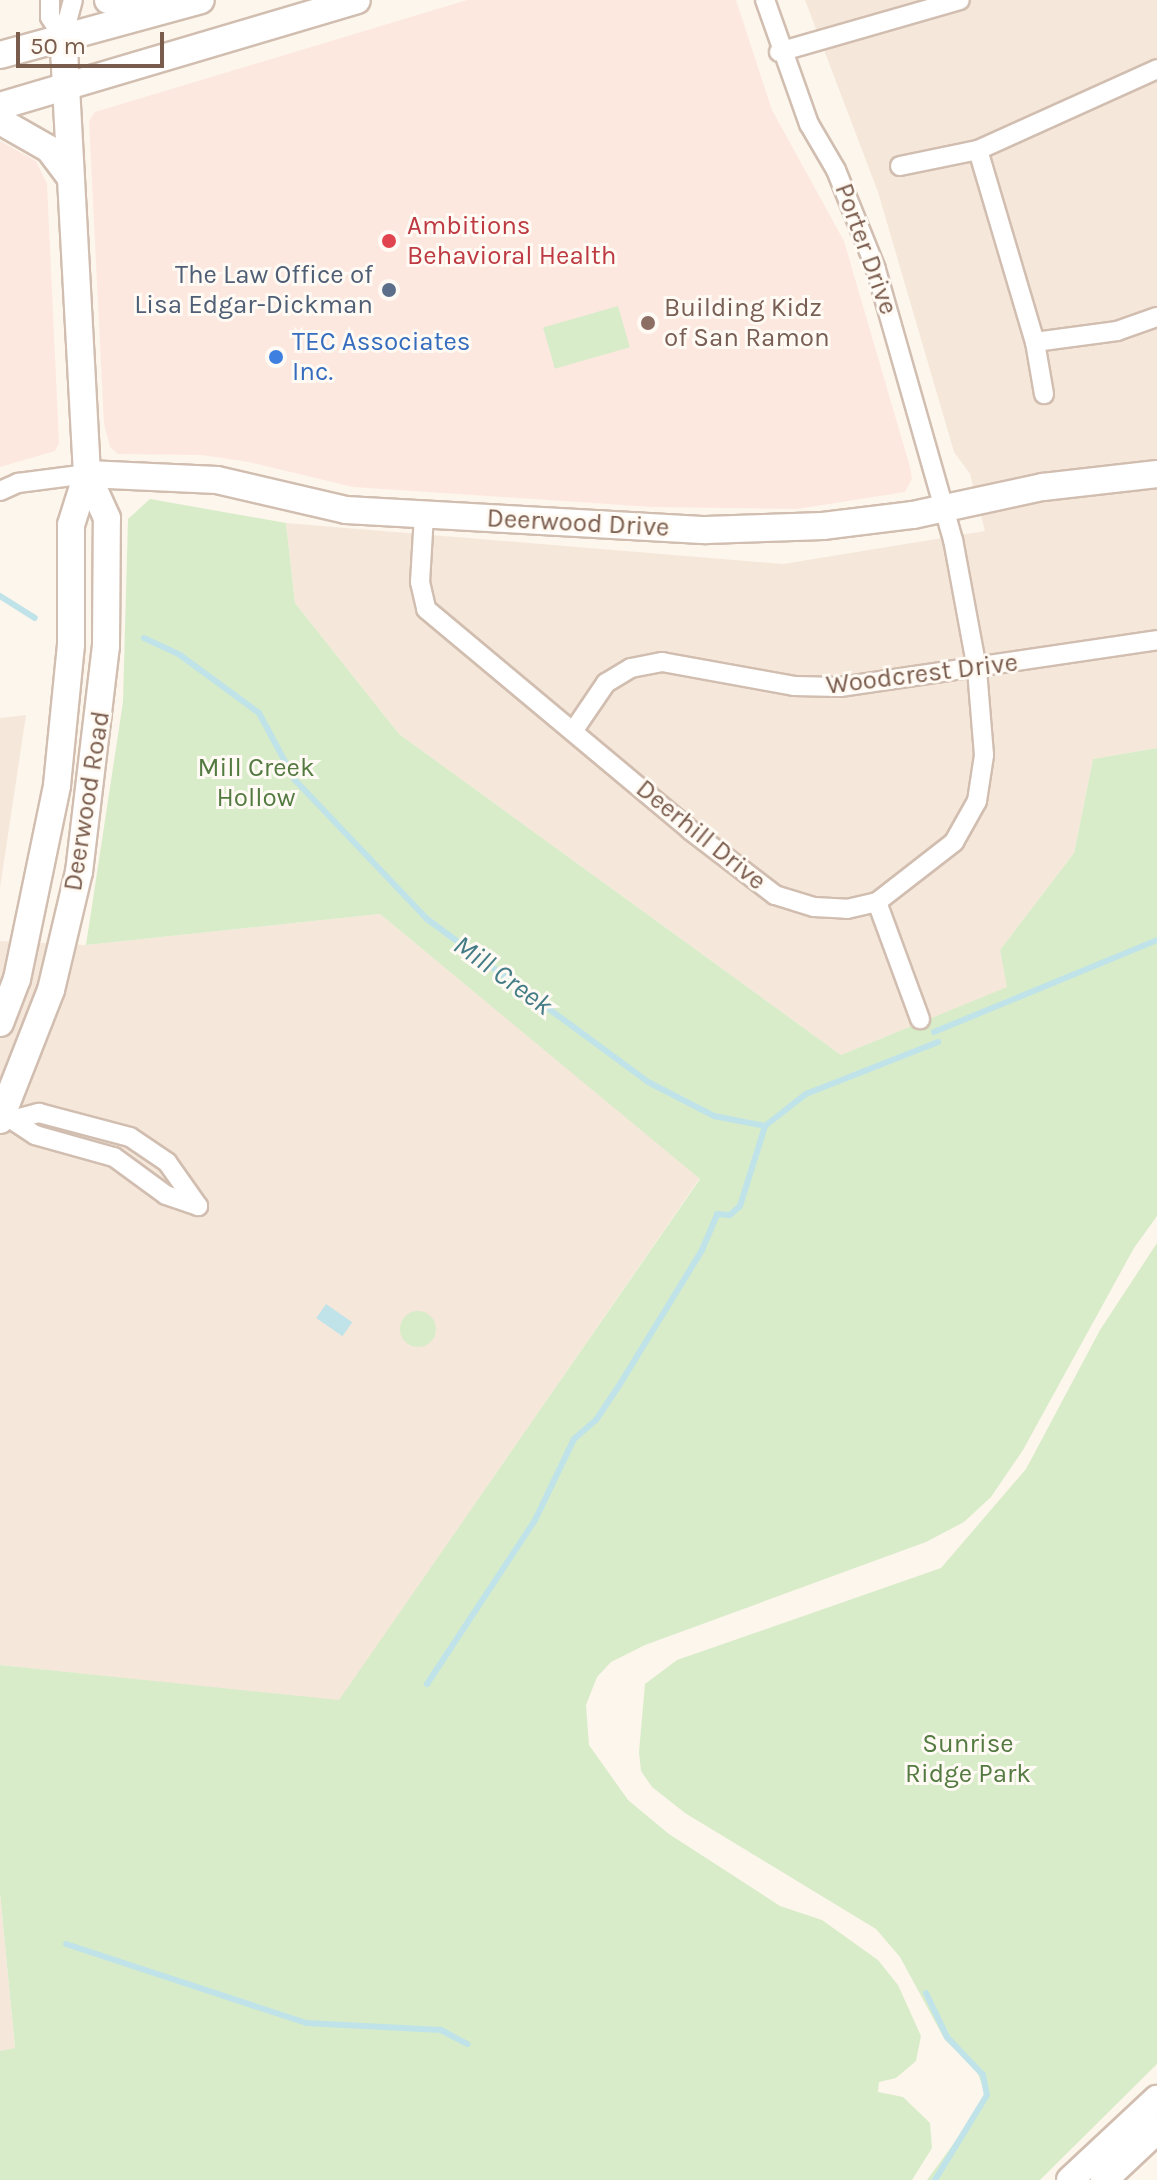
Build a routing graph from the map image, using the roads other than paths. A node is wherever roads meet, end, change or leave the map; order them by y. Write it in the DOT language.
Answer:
graph roads {
  1 [pos="50,0"];
  2 [pos="73,0"];
  3 [pos="108,0"];
  4 [pos="201,0"];
  5 [pos="357,0"];
  6 [pos="765,0"];
  7 [pos="960,0"];
  8 [pos="151,13"];
  9 [pos="63,37"];
  10 [pos="779,52"];
  11 [pos="0,55"];
  12 [pos="1157,69"];
  13 [pos="65,86"];
  14 [pos="0,106"];
  15 [pos="0,121"];
  16 [pos="978,150"];
  17 [pos="900,166"];
  18 [pos="70,177"];
  19 [pos="1157,317"];
  20 [pos="1035,342"];
  21 [pos="1044,394"];
  22 [pos="87,474"];
  23 [pos="1157,474"];
  24 [pos="0,491"];
  25 [pos="946,507"];
  26 [pos="424,515"];
  27 [pos="1157,640"];
  28 [pos="977,669"];
  29 [pos="574,730"];
  30 [pos="877,902"];
  31 [pos="920,1019"];
  32 [pos="0,1023"];
  33 [pos="5,1116"];
  34 [pos="1157,2099"];
  35 [pos="1157,2130"];
  36 [pos="1070,2180"];
  37 [pos="1104,2180"];
  1 -- 9 [label="street"];
  2 -- 9 [label="street"];
  3 -- 8 [label="street"];
  4 -- 8 [label="street"];
  5 -- 13 [label="street"];
  6 -- 10 [label="street, Porter Drive"];
  7 -- 10 [label="street"];
  8 -- 9 [label="street"];
  9 -- 11 [label="street"];
  9 -- 13 [label="street, Deerwood Road"];
  10 -- 25 [label="street, Porter Drive"];
  12 -- 16 [label="street"];
  13 -- 14 [label="street"];
  13 -- 18 [label="street, Deerwood Road"];
  15 -- 18 [label="street"];
  16 -- 17 [label="street"];
  16 -- 20 [label="street"];
  18 -- 22 [label="street, Deerwood Road"];
  19 -- 20 [label="street"];
  20 -- 21 [label="street"];
  22 -- 24 [label="street, Deerwood Drive"];
  22 -- 26 [label="street, Deerwood Drive"];
  22 -- 32 [label="street, Deerwood Road"];
  22 -- 33 [label="street, Deerwood Road"];
  23 -- 25 [label="street, Deerwood Drive"];
  25 -- 26 [label="street, Deerwood Drive"];
  25 -- 28 [label="street, Deerhill Drive"];
  26 -- 29 [label="street, Deerhill Drive"];
  27 -- 28 [label="street, Woodcrest Drive"];
  28 -- 29 [label="street, Woodcrest Drive"];
  28 -- 30 [label="street, Deerhill Drive"];
  29 -- 30 [label="street, Deerhill Drive"];
  30 -- 31 [label="street"];
  33 -- 33 [label="street"];
  34 -- 36 [label="street"];
  35 -- 37 [label="street"];
}
